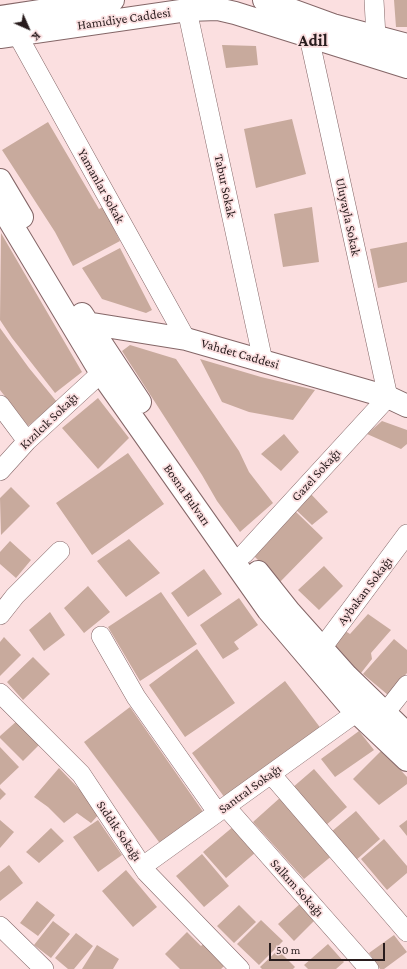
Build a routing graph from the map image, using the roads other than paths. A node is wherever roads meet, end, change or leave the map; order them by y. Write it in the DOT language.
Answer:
graph roads {
  1 [pos="113,0"];
  2 [pos="264,0"];
  3 [pos="374,0"];
  4 [pos="44,5"];
  5 [pos="187,10"];
  6 [pos="295,11"];
  7 [pos="0,17"];
  8 [pos="8,35"];
  9 [pos="376,36"];
  10 [pos="309,37"];
  11 [pos="407,45"];
  12 [pos="407,67"];
  13 [pos="0,180"];
  14 [pos="0,205"];
  15 [pos="79,321"];
  16 [pos="186,339"];
  17 [pos="264,361"];
  18 [pos="100,373"];
  19 [pos="388,397"];
  20 [pos="0,405"];
  21 [pos="407,406"];
  22 [pos="27,441"];
  23 [pos="0,471"];
  24 [pos="407,534"];
  25 [pos="60,551"];
  26 [pos="244,554"];
  27 [pos="0,615"];
  28 [pos="101,636"];
  29 [pos="322,648"];
  30 [pos="407,686"];
  31 [pos="1,697"];
  32 [pos="357,712"];
  33 [pos="385,713"];
  34 [pos="407,734"];
  35 [pos="407,760"];
  36 [pos="271,774"];
  37 [pos="221,810"];
  38 [pos="143,866"];
  39 [pos="0,926"];
  40 [pos="407,932"];
  41 [pos="44,969"];
  42 [pos="240,969"];
  43 [pos="369,969"];
  1 -- 4 [label="main road, Hamidiye Caddesi"];
  2 -- 6 [label="main road"];
  3 -- 9 [label="street"];
  4 -- 7 [label="main road, Hamidiye Caddesi"];
  5 -- 8 [label="main road, Hamidiye Caddesi"];
  5 -- 10 [label="main road, Hamidiye Caddesi"];
  5 -- 17 [label="street, Tabur Sokak"];
  6 -- 9 [label="main road"];
  6 -- 10 [label="main road"];
  8 -- 16 [label="street, Yamanlar Sokak"];
  9 -- 11 [label="main road"];
  10 -- 12 [label="main road, Hamidiye Caddesi"];
  10 -- 19 [label="street, Uluyayla Sokak"];
  13 -- 15 [label="main road, Bosna Bulvarı"];
  14 -- 15 [label="main road, Bosna Bulvarı"];
  15 -- 16 [label="main road, Vahdet Caddesi"];
  15 -- 18 [label="main road, Bosna Bulvarı"];
  15 -- 26 [label="main road, Bosna Bulvarı"];
  16 -- 17 [label="main road, Vahdet Caddesi"];
  17 -- 19 [label="main road, Vahdet Caddesi"];
  18 -- 22 [label="street, Kızılcık Sokağı"];
  18 -- 32 [label="main road, Bosna Bulvarı"];
  19 -- 21 [label="main road, Vahdet Caddesi"];
  19 -- 26 [label="street, Gazel Sokağı"];
  20 -- 22 [label="street"];
  22 -- 23 [label="street, Kızılcık Sokağı"];
  24 -- 29 [label="street, Aybakan Sokağı"];
  25 -- 27 [label="street"];
  26 -- 29 [label="main road, Bosna Bulvarı"];
  28 -- 37 [label="street, Salkım Sokağı"];
  29 -- 33 [label="main road, Bosna Bulvarı"];
  30 -- 33 [label="street"];
  31 -- 38 [label="street, Sıddık Sokağı"];
  32 -- 35 [label="main road, Bosna Bulvarı"];
  32 -- 36 [label="street, Santral Sokağı"];
  33 -- 34 [label="main road, Bosna Bulvarı"];
  36 -- 37 [label="street, Santral Sokağı"];
  36 -- 40 [label="street"];
  37 -- 38 [label="street, Santral Sokağı"];
  37 -- 43 [label="street, Salkım Sokağı"];
  38 -- 42 [label="street, Sıddık Sokağı"];
  39 -- 41 [label="street"];
}
